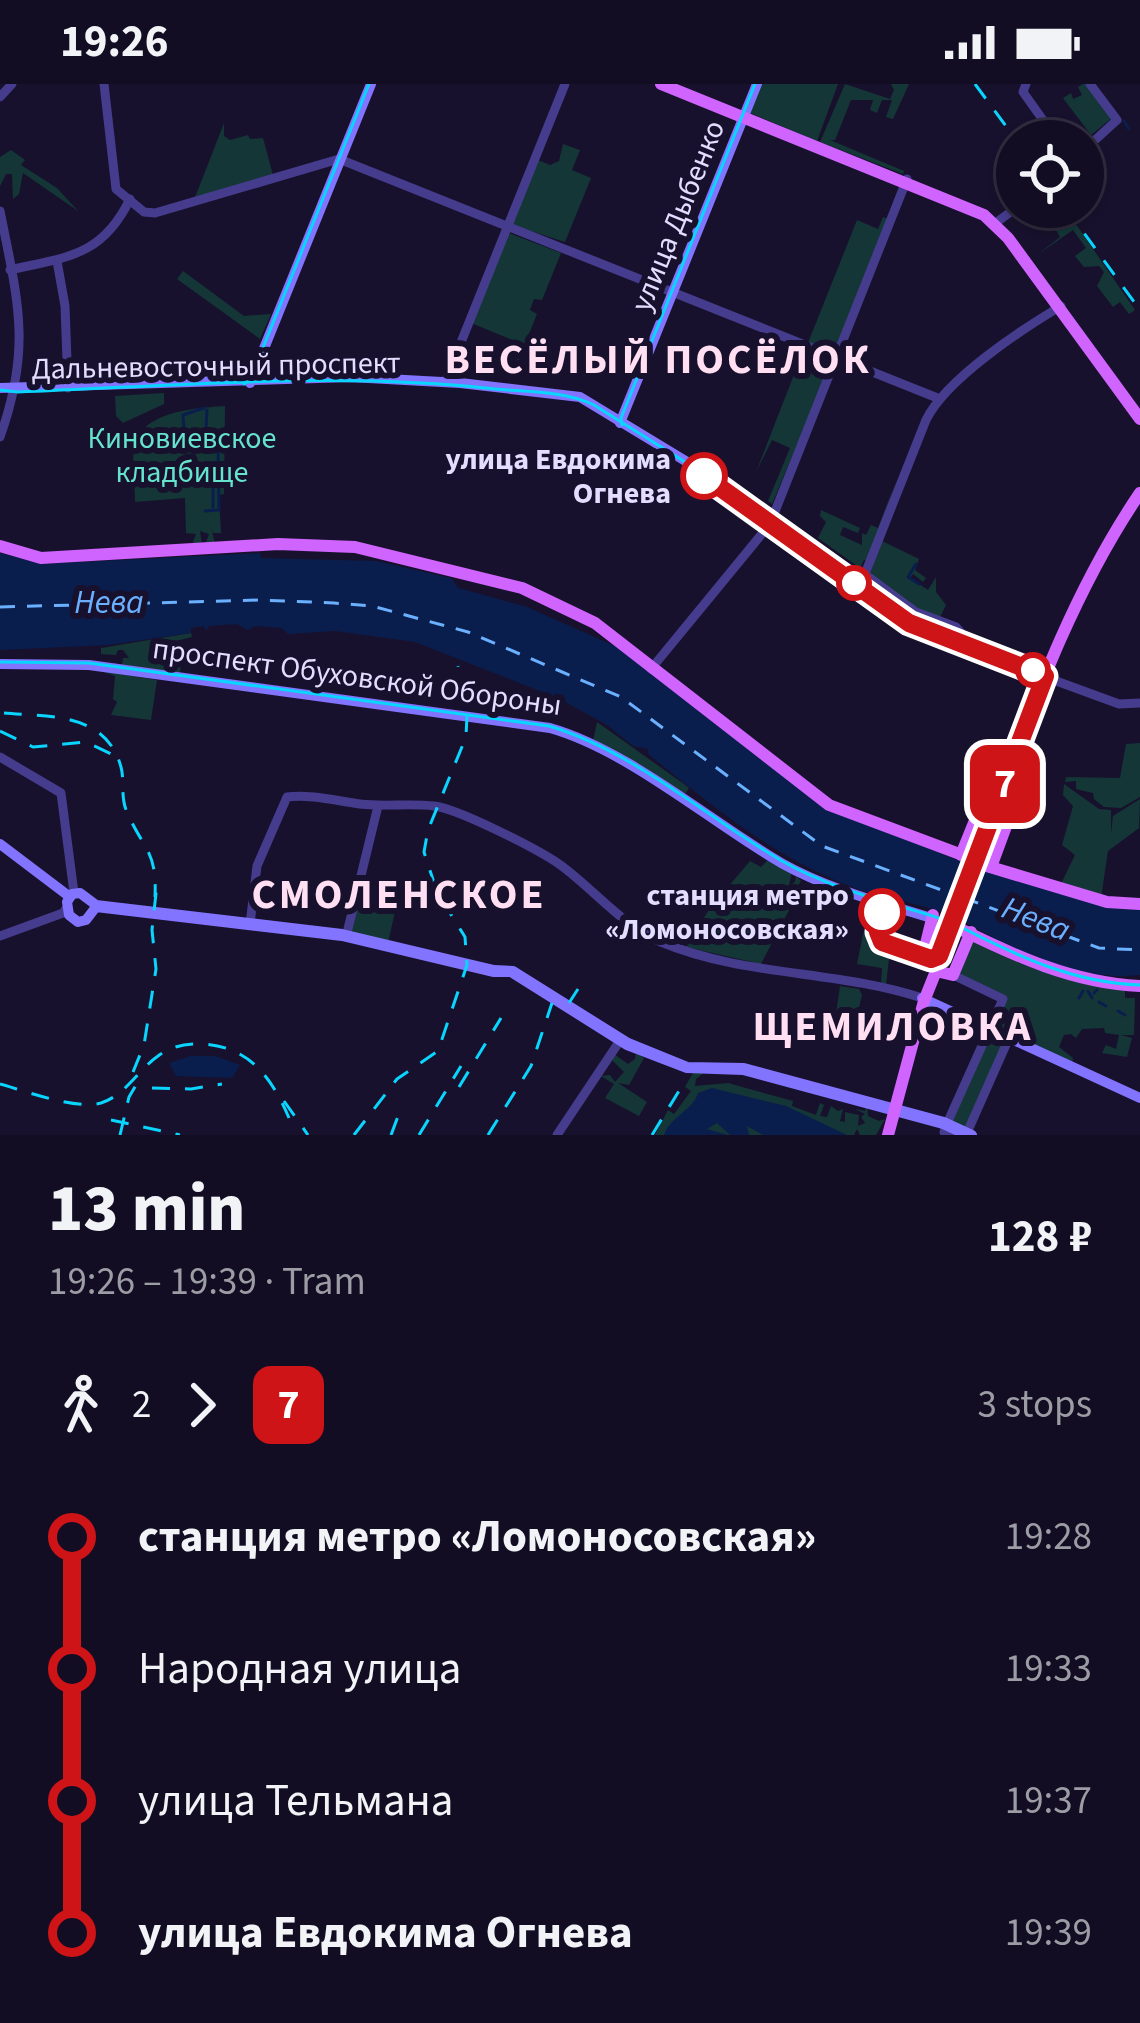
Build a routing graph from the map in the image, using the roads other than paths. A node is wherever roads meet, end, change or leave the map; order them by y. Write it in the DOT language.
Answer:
graph roads {
  1 [pos="13,84"];
  2 [pos="105,84"];
  3 [pos="368,84"];
  4 [pos="564,84"];
  5 [pos="661,84"];
  6 [pos="670,84"];
  7 [pos="755,84"];
  8 [pos="1090,84"];
  9 [pos="1024,86"];
  10 [pos="0,97"];
  11 [pos="742,115"];
  12 [pos="1045,120"];
  13 [pos="1104,132"];
  14 [pos="339,159"];
  15 [pos="907,180"];
  16 [pos="129,200"];
  17 [pos="0,215"];
  18 [pos="996,221"];
  19 [pos="507,225"];
  20 [pos="1001,228"];
  21 [pos="57,261"];
  22 [pos="11,270"];
  23 [pos="1038,277"];
  24 [pos="672,291"];
  25 [pos="1059,307"];
  26 [pos="836,357"];
  27 [pos="249,382"];
  28 [pos="445,382"];
  29 [pos="68,388"];
  30 [pos="138,388"];
  31 [pos="9,392"];
  32 [pos="939,398"];
  33 [pos="1140,417"];
  34 [pos="619,422"];
  35 [pos="0,435"];
  36 [pos="1140,496"];
  37 [pos="770,522"];
  38 [pos="0,547"];
  39 [pos="862,583"];
  40 [pos="0,662"];
  41 [pos="651,668"];
  42 [pos="1047,675"];
  43 [pos="1140,702"];
  44 [pos="0,757"];
  45 [pos="999,800"];
  46 [pos="377,807"];
  47 [pos="0,845"];
  48 [pos="977,860"];
  49 [pos="77,901"];
  50 [pos="1140,903"];
  51 [pos="251,923"];
  52 [pos="0,936"];
  53 [pos="347,936"];
  54 [pos="942,947"];
  55 [pos="1140,985"];
  56 [pos="923,1000"];
  57 [pos="990,1030"];
  58 [pos="1008,1039"];
  59 [pos="621,1040"];
  60 [pos="1140,1099"];
  61 [pos="893,1109"];
  62 [pos="947,1129"];
  63 [pos="886,1134"];
  64 [pos="968,1134"];
  65 [pos="557,1135"];
  1 -- 10 [label="street"];
  2 -- 16 [label="street"];
  3 -- 14 [label="main road"];
  4 -- 19 [label="street"];
  5 -- 11 [label="main road"];
  6 -- 11 [label="main road"];
  7 -- 11 [label="main road, улица Дыбенко"];
  8 -- 13 [label="street"];
  9 -- 12 [label="street"];
  11 -- 15 [label="main road"];
  11 -- 24 [label="main road, улица Дыбенко"];
  14 -- 16 [label="street"];
  14 -- 19 [label="street"];
  14 -- 27 [label="main road"];
  15 -- 18 [label="main road"];
  15 -- 23 [label="main road"];
  15 -- 26 [label="street"];
  16 -- 21 [label="street"];
  17 -- 22 [label="street"];
  19 -- 24 [label="street"];
  19 -- 28 [label="street"];
  20 -- 23 [label="main road"];
  21 -- 22 [label="street"];
  21 -- 29 [label="street"];
  22 -- 31 [label="street"];
  23 -- 25 [label="main road"];
  24 -- 26 [label="street"];
  24 -- 34 [label="main road, улица Дыбенко"];
  25 -- 32 [label="street"];
  25 -- 33 [label="main road"];
  26 -- 32 [label="street"];
  26 -- 37 [label="street"];
  27 -- 28 [label="main road, Дальневосточный проспект"];
  27 -- 30 [label="main road, Дальневосточный проспект"];
  27 -- 34 [label="main road, Дальневосточный проспект"];
  28 -- 34 [label="main road, Дальневосточный проспект"];
  29 -- 30 [label="main road, Дальневосточный проспект"];
  29 -- 31 [label="main road, Дальневосточный проспект"];
  30 -- 31 [label="main road, Дальневосточный проспект"];
  31 -- 35 [label="street"];
  32 -- 39 [label="street"];
  34 -- 37 [label="main road, Дальневосточный проспект"];
  36 -- 42 [label="main road"];
  37 -- 39 [label="main road, Дальневосточный проспект"];
  37 -- 41 [label="street"];
  38 -- 41 [label="main road"];
  39 -- 42 [label="main road, Дальневосточный проспект"];
  39 -- 42 [label="main road, Дальневосточный проспект"];
  40 -- 54 [label="main road, проспект Обуховской Обороны"];
  41 -- 48 [label="main road"];
  42 -- 43 [label="street, Дальневосточный проспект"];
  42 -- 45 [label="main road"];
  44 -- 49 [label="street"];
  45 -- 48 [label="main road"];
  45 -- 48 [label="main road"];
  45 -- 48 [label="main road"];
  46 -- 51 [label="street"];
  46 -- 53 [label="street"];
  46 -- 56 [label="street"];
  47 -- 49 [label="main road"];
  48 -- 50 [label="main road"];
  48 -- 54 [label="main road, bridge"];
  49 -- 51 [label="main road"];
  49 -- 52 [label="street"];
  51 -- 53 [label="main road"];
  53 -- 59 [label="main road"];
  54 -- 55 [label="main road, проспект Обуховской Обороны"];
  54 -- 56 [label="main road"];
  54 -- 57 [label="street"];
  56 -- 57 [label="main road"];
  56 -- 61 [label="main road"];
  57 -- 58 [label="main road"];
  57 -- 62 [label="street"];
  58 -- 60 [label="main road"];
  58 -- 64 [label="street"];
  59 -- 61 [label="main road"];
  59 -- 65 [label="street"];
  61 -- 62 [label="main road"];
  61 -- 63 [label="main road"];
  62 -- 64 [label="main road"];
}
